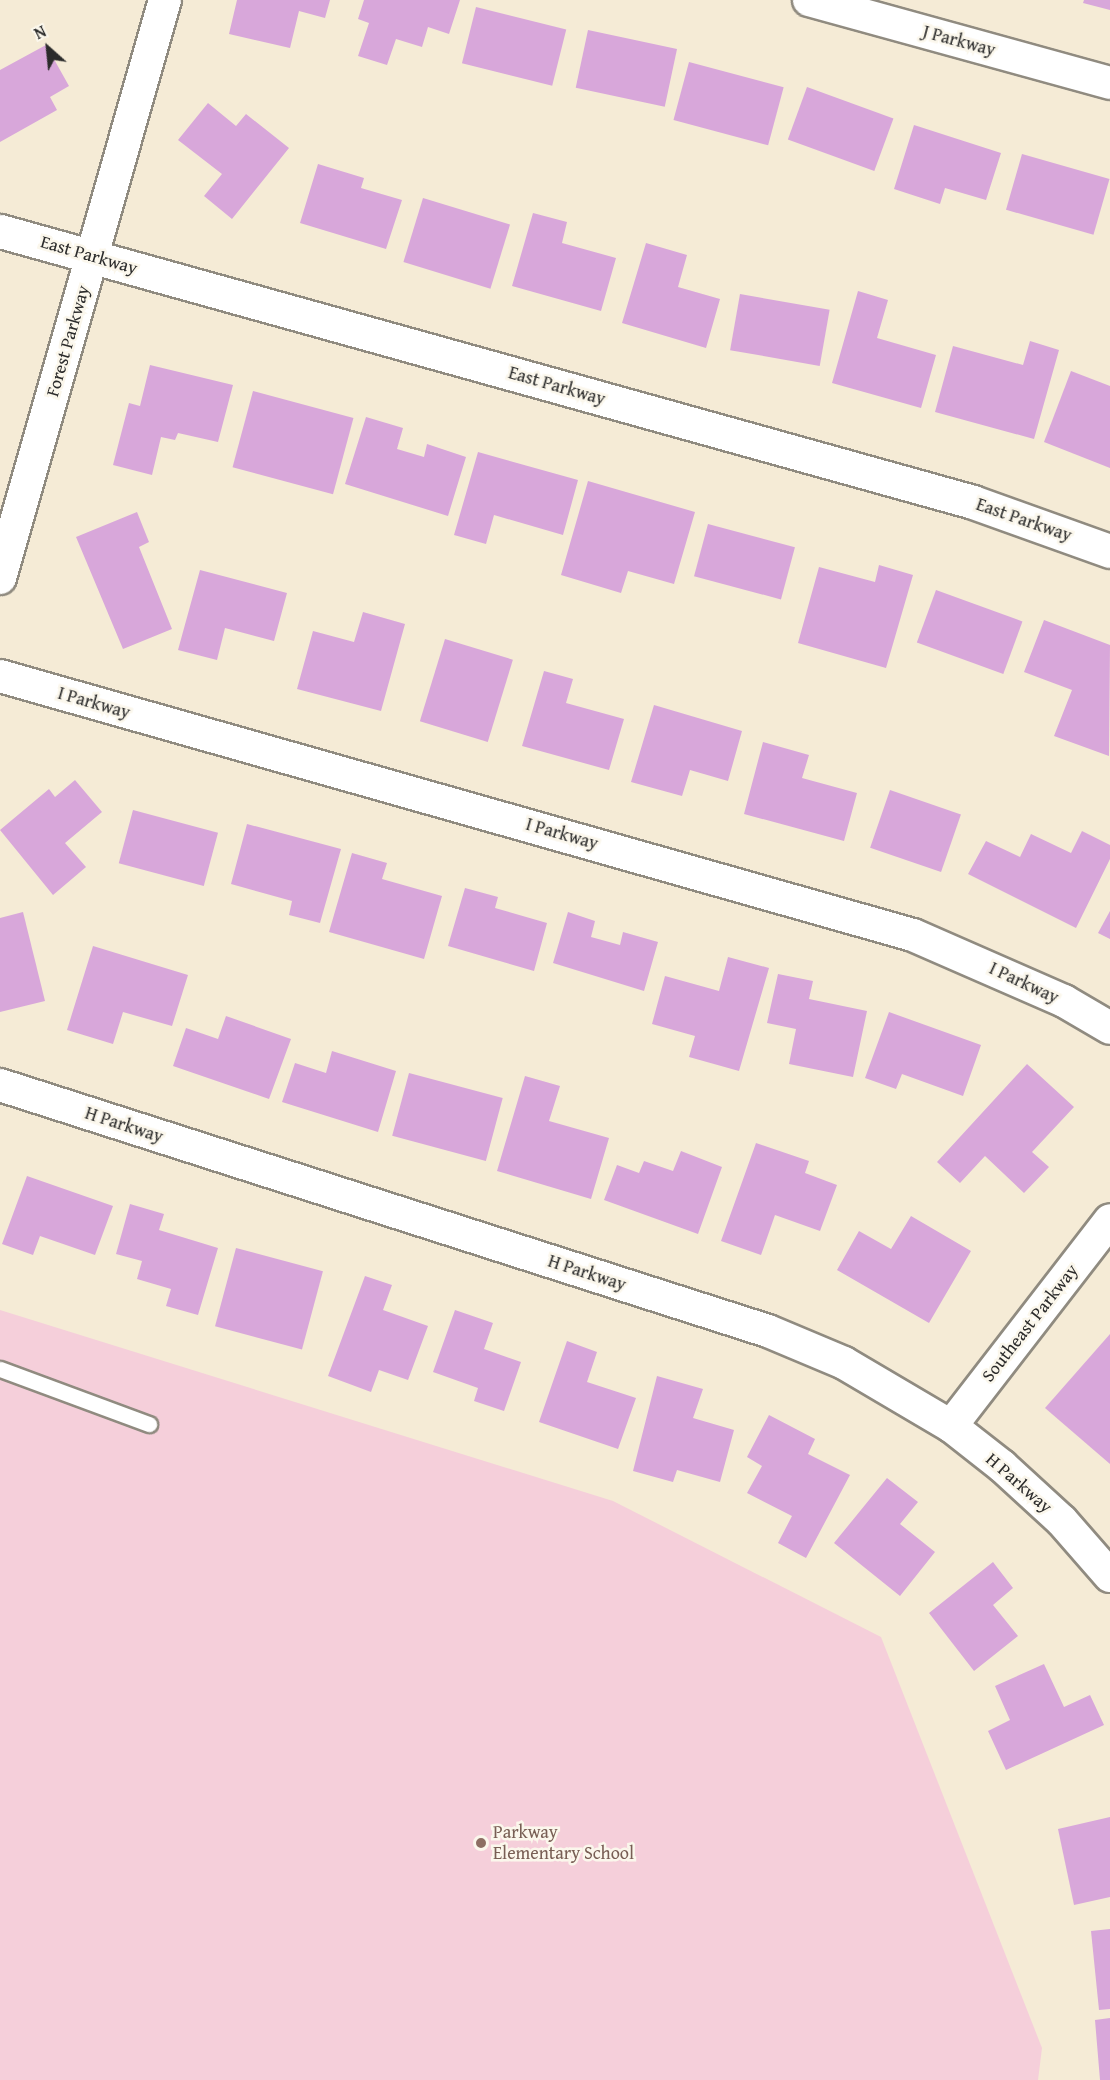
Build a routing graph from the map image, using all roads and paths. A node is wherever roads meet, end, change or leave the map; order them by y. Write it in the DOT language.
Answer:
graph roads {
  1 [pos="165,0"];
  2 [pos="809,0"];
  3 [pos="1110,83"];
  4 [pos="0,231"];
  5 [pos="92,256"];
  6 [pos="1110,551"];
  7 [pos="0,578"];
  8 [pos="0,676"];
  9 [pos="1110,1028"];
  10 [pos="0,1085"];
  11 [pos="1110,1220"];
  12 [pos="0,1369"];
  13 [pos="149,1424"];
  14 [pos="951,1426"];
  15 [pos="1110,1576"];
  1 -- 5 [label="street, Forest Parkway"];
  2 -- 3 [label="street, J Parkway"];
  4 -- 5 [label="street, East Parkway"];
  5 -- 6 [label="street, East Parkway"];
  5 -- 7 [label="street, Forest Parkway"];
  8 -- 9 [label="street, I Parkway"];
  10 -- 14 [label="street, H Parkway"];
  11 -- 14 [label="street, Southeast Parkway"];
  12 -- 13 [label="lane"];
  14 -- 15 [label="street, H Parkway"];
}
